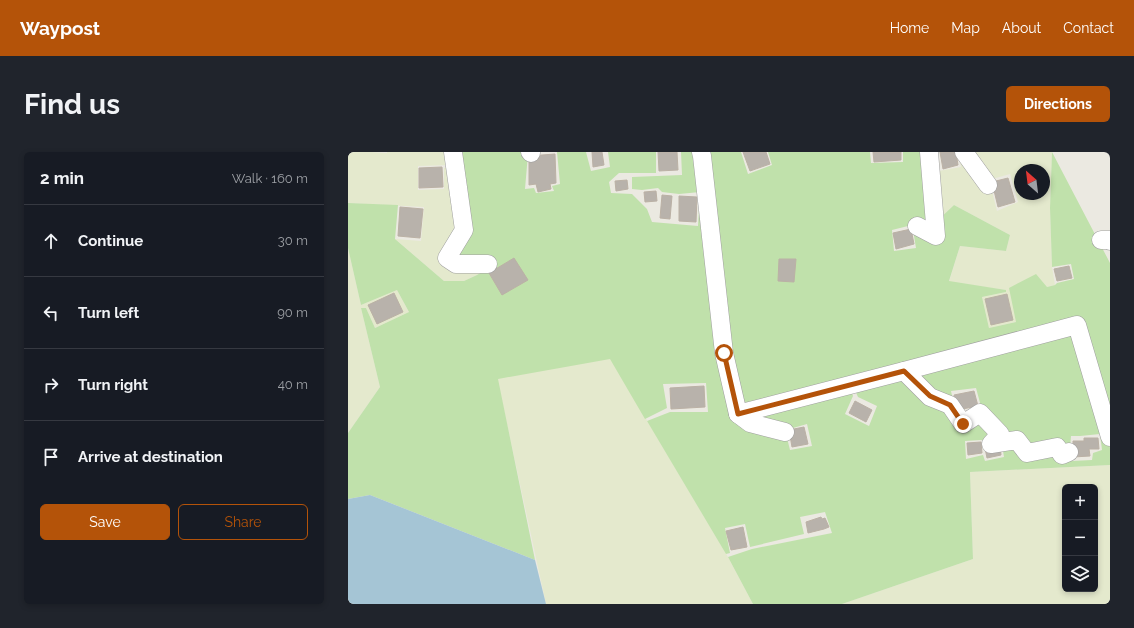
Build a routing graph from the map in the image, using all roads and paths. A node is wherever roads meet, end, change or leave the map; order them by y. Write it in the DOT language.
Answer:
graph roads {
  1 [pos="453,152"];
  2 [pos="701,152"];
  3 [pos="929,152"];
  4 [pos="964,152"];
  5 [pos="988,185"];
  6 [pos="917,226"];
  7 [pos="488,264"];
  8 [pos="904,371"];
  9 [pos="738,414"];
  10 [pos="784,432"];
  11 [pos="1110,437"];
  12 [pos="1069,452"];
  1 -- 7 [label="street"];
  2 -- 9 [label="street"];
  3 -- 6 [label="street"];
  4 -- 5 [label="street"];
  8 -- 9 [label="street"];
  8 -- 11 [label="street"];
  8 -- 12 [label="street"];
  9 -- 10 [label="street"];
}
